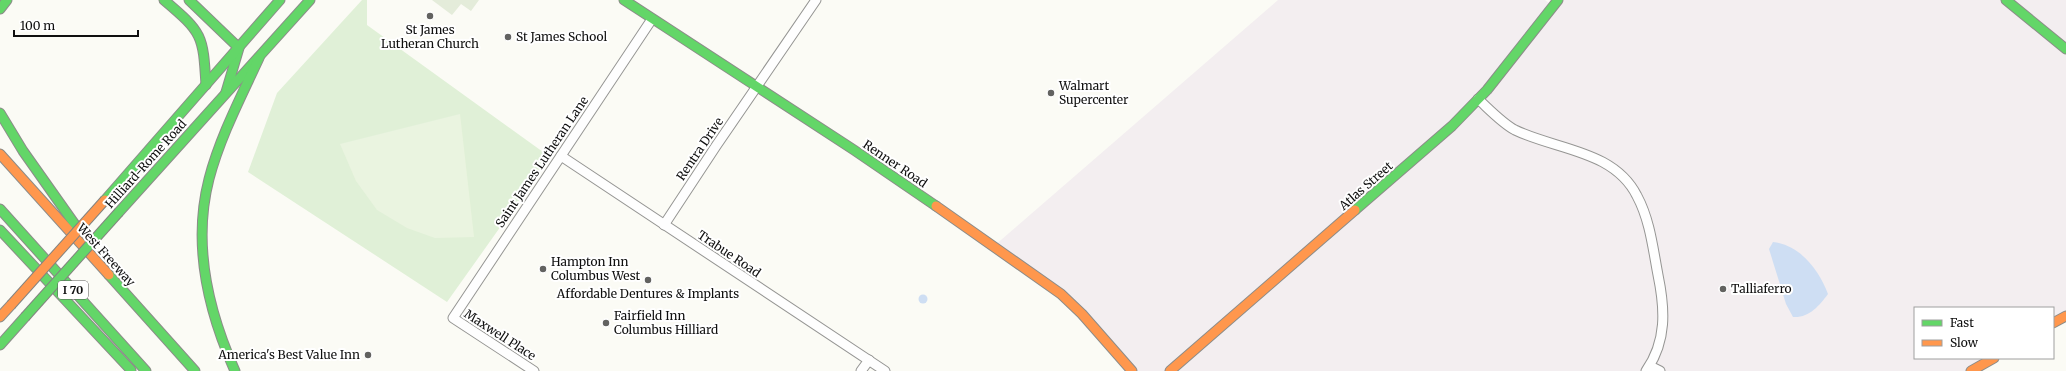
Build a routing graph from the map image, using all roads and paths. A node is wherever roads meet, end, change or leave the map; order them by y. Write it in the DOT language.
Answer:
graph roads {
  1 [pos="7,0"];
  2 [pos="164,0"];
  3 [pos="188,0"];
  4 [pos="280,0"];
  5 [pos="310,0"];
  6 [pos="624,0"];
  7 [pos="816,0"];
  8 [pos="1558,0"];
  9 [pos="2006,0"];
  10 [pos="0,9"];
  11 [pos="652,18"];
  12 [pos="239,48"];
  13 [pos="2066,49"];
  14 [pos="259,58"];
  15 [pos="206,85"];
  16 [pos="757,88"];
  17 [pos="226,92"];
  18 [pos="1478,99"];
  19 [pos="0,113"];
  20 [pos="0,154"];
  21 [pos="561,156"];
  22 [pos="0,209"];
  23 [pos="664,225"];
  24 [pos="0,230"];
  25 [pos="132,301"];
  26 [pos="2066,316"];
  27 [pos="0,317"];
  28 [pos="453,318"];
  29 [pos="2054,322"];
  30 [pos="0,346"];
  31 [pos="1992,359"];
  32 [pos="868,360"];
  33 [pos="1648,368"];
  34 [pos="132,371"];
  35 [pos="146,371"];
  36 [pos="195,371"];
  37 [pos="235,371"];
  38 [pos="534,371"];
  39 [pos="861,371"];
  40 [pos="885,371"];
  41 [pos="1132,371"];
  42 [pos="1170,371"];
  43 [pos="1660,371"];
  44 [pos="1971,371"];
  1 -- 10 [label="main road"];
  2 -- 15 [label="main road"];
  3 -- 12 [label="main road"];
  4 -- 12 [label="main road, Hilliard-Rome Road"];
  5 -- 14 [label="main road, Hilliard-Rome Road"];
  6 -- 11 [label="main road, Renner Road"];
  7 -- 16 [label="street, Rentra Drive"];
  8 -- 18 [label="main road, Atlas Street"];
  9 -- 13 [label="main road"];
  11 -- 16 [label="main road, Renner Road"];
  11 -- 21 [label="street, Saint James Lutheran Lane"];
  12 -- 15 [label="main road, Hilliard-Rome Road"];
  12 -- 17 [label="main road"];
  14 -- 17 [label="main road, Hilliard-Rome Road"];
  14 -- 37 [label="main road"];
  15 -- 27 [label="main road, Hilliard-Rome Road, bridge"];
  16 -- 23 [label="street, Rentra Drive"];
  16 -- 41 [label="main road, Renner Road"];
  17 -- 30 [label="main road, Hilliard-Rome Road, bridge"];
  18 -- 33 [label="street"];
  18 -- 42 [label="main road, Atlas Street"];
  19 -- 25 [label="main road"];
  20 -- 25 [label="main road, West Freeway"];
  21 -- 23 [label="street, Trabue Road"];
  21 -- 28 [label="street, Saint James Lutheran Lane"];
  22 -- 35 [label="main road, I 70"];
  23 -- 32 [label="street, Trabue Road"];
  24 -- 34 [label="main road"];
  25 -- 36 [label="main road, West Freeway"];
  26 -- 29 [label="main road"];
  28 -- 38 [label="street, Maxwell Place"];
  31 -- 44 [label="main road"];
  32 -- 39 [label="street"];
  32 -- 40 [label="street, Trabue Road"];
  33 -- 43 [label="street"];
}
